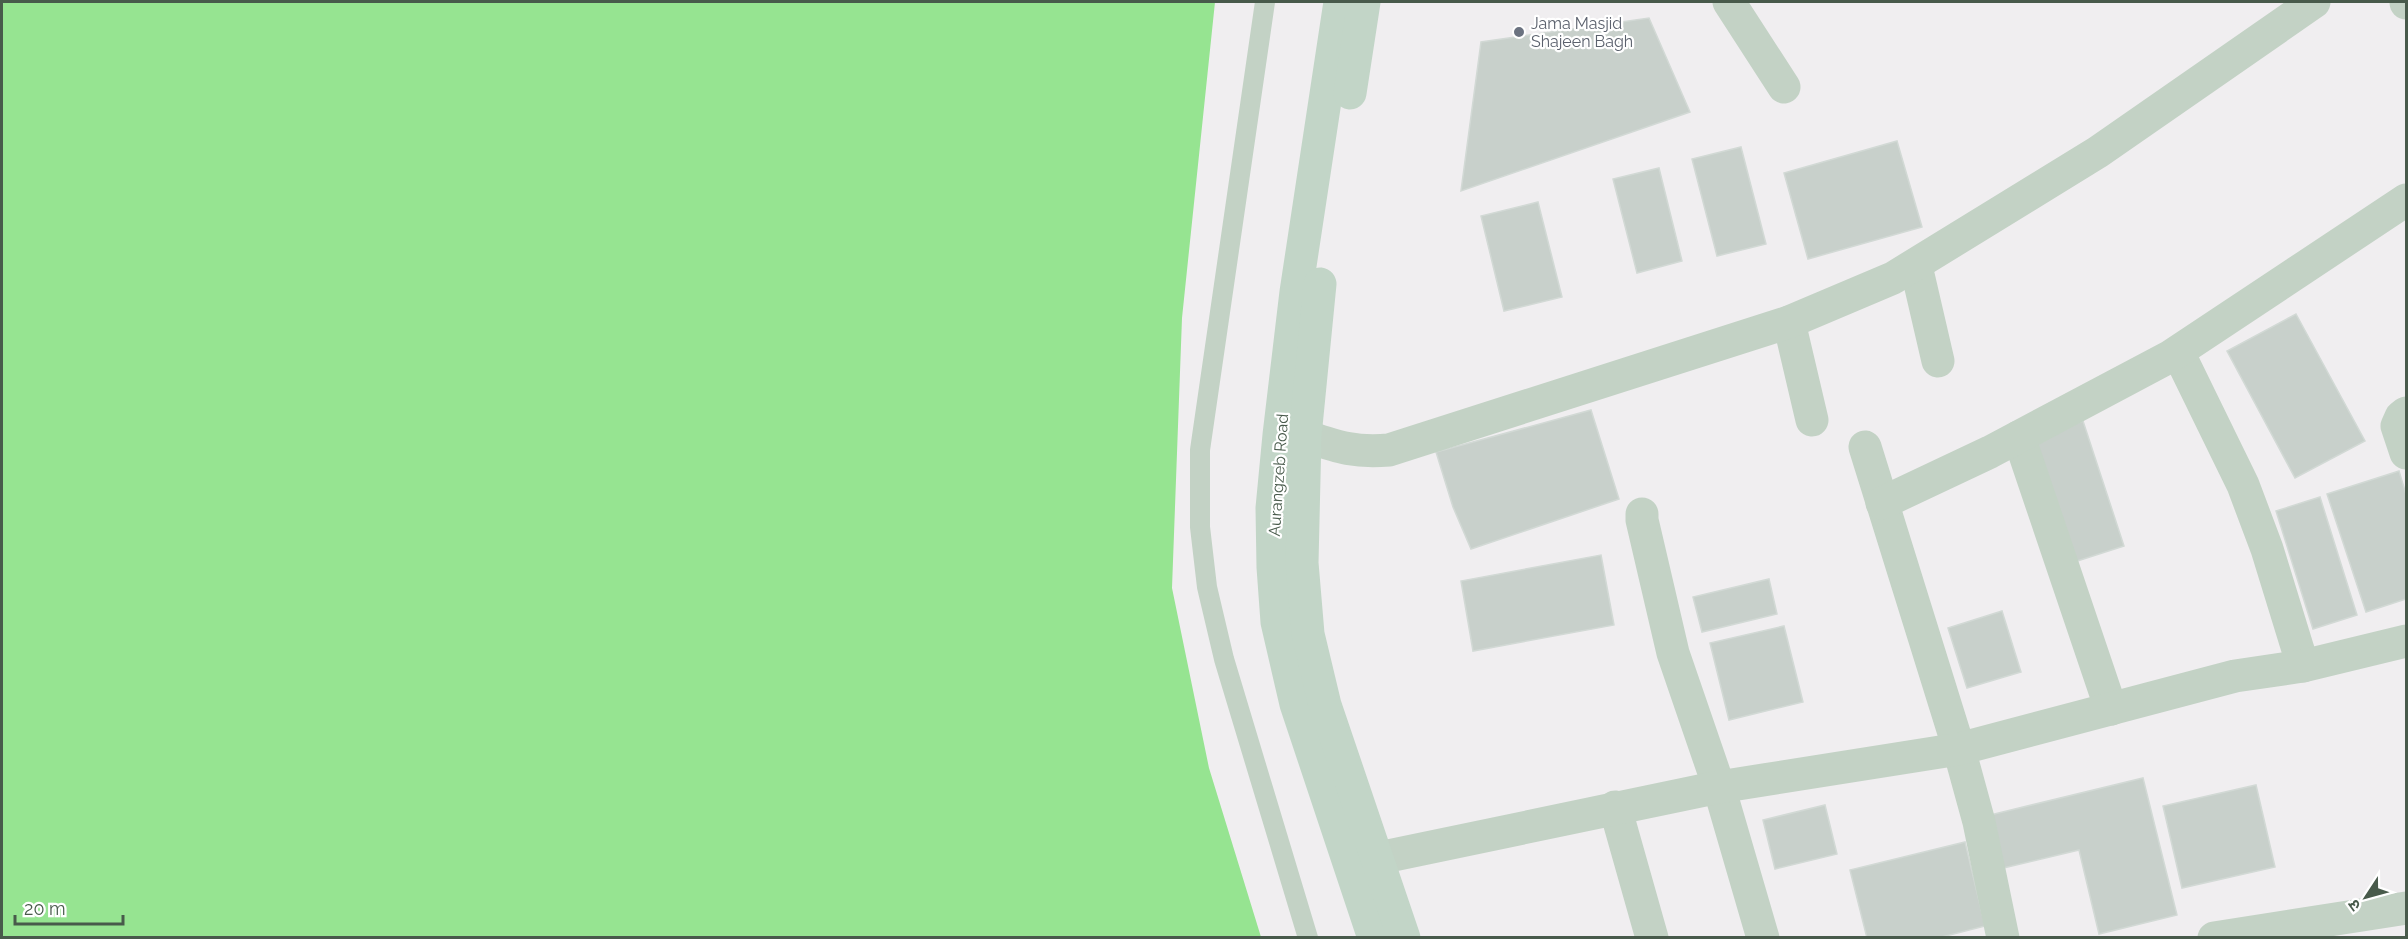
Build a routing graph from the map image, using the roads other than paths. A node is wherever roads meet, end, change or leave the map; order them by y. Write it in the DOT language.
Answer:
graph roads {
  1 [pos="1265,2"];
  2 [pos="1340,2"];
  3 [pos="1364,2"];
  4 [pos="1729,2"];
  5 [pos="2314,2"];
  6 [pos="1784,87"];
  7 [pos="2406,200"];
  8 [pos="1916,266"];
  9 [pos="1788,322"];
  10 [pos="2178,352"];
  11 [pos="1938,361"];
  12 [pos="2406,413"];
  13 [pos="1812,420"];
  14 [pos="1305,436"];
  15 [pos="2019,437"];
  16 [pos="1865,447"];
  17 [pos="2406,453"];
  18 [pos="1882,503"];
  19 [pos="1642,513"];
  20 [pos="2406,642"];
  21 [pos="2303,666"];
  22 [pos="2111,709"];
  23 [pos="1959,748"];
  24 [pos="1719,787"];
  25 [pos="1615,807"];
  26 [pos="1363,861"];
  27 [pos="2406,908"];
  28 [pos="1308,938"];
  29 [pos="1374,938"];
  30 [pos="1404,938"];
  31 [pos="1652,938"];
  32 [pos="1763,938"];
  33 [pos="2003,938"];
  34 [pos="2214,938"];
  1 -- 28 [label="lane"];
  2 -- 26 [label="main road, Aurangzeb Road"];
  3 -- 14 [label="main road, Aurangzeb Road"];
  4 -- 6 [label="street"];
  5 -- 8 [label="street"];
  7 -- 10 [label="street"];
  8 -- 9 [label="street"];
  8 -- 11 [label="street"];
  9 -- 13 [label="street"];
  9 -- 14 [label="street"];
  10 -- 15 [label="street"];
  10 -- 21 [label="street"];
  12 -- 17 [label="street"];
  14 -- 26 [label="main road, Aurangzeb Road"];
  15 -- 18 [label="street"];
  15 -- 22 [label="street"];
  16 -- 18 [label="street"];
  18 -- 23 [label="street"];
  19 -- 24 [label="street"];
  20 -- 21 [label="street"];
  21 -- 22 [label="street"];
  22 -- 23 [label="street"];
  23 -- 24 [label="street"];
  23 -- 33 [label="street"];
  24 -- 25 [label="street"];
  24 -- 32 [label="street"];
  25 -- 26 [label="street"];
  25 -- 31 [label="street"];
  26 -- 29 [label="main road, Aurangzeb Road"];
  26 -- 30 [label="main road, Aurangzeb Road"];
  27 -- 34 [label="street"];
}
